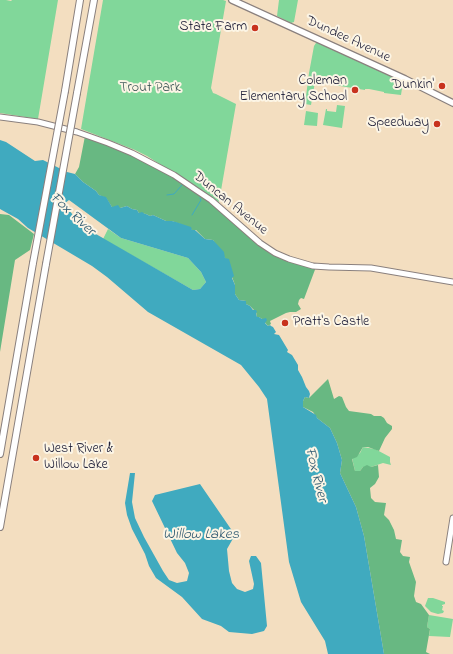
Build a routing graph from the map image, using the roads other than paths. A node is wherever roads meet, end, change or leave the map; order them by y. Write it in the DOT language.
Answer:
graph roads {
  1 [pos="80,0"];
  2 [pos="94,0"];
  3 [pos="232,0"];
  4 [pos="453,104"];
  5 [pos="0,117"];
  6 [pos="453,282"];
  7 [pos="0,454"];
  8 [pos="453,518"];
  9 [pos="0,527"];
  10 [pos="446,562"];
  1 -- 7 [label="highway, bridge"];
  2 -- 9 [label="highway, bridge"];
  3 -- 4 [label="main road, Dundee Avenue"];
  5 -- 6 [label="street, Duncan Avenue"];
  8 -- 10 [label="street"];
}
